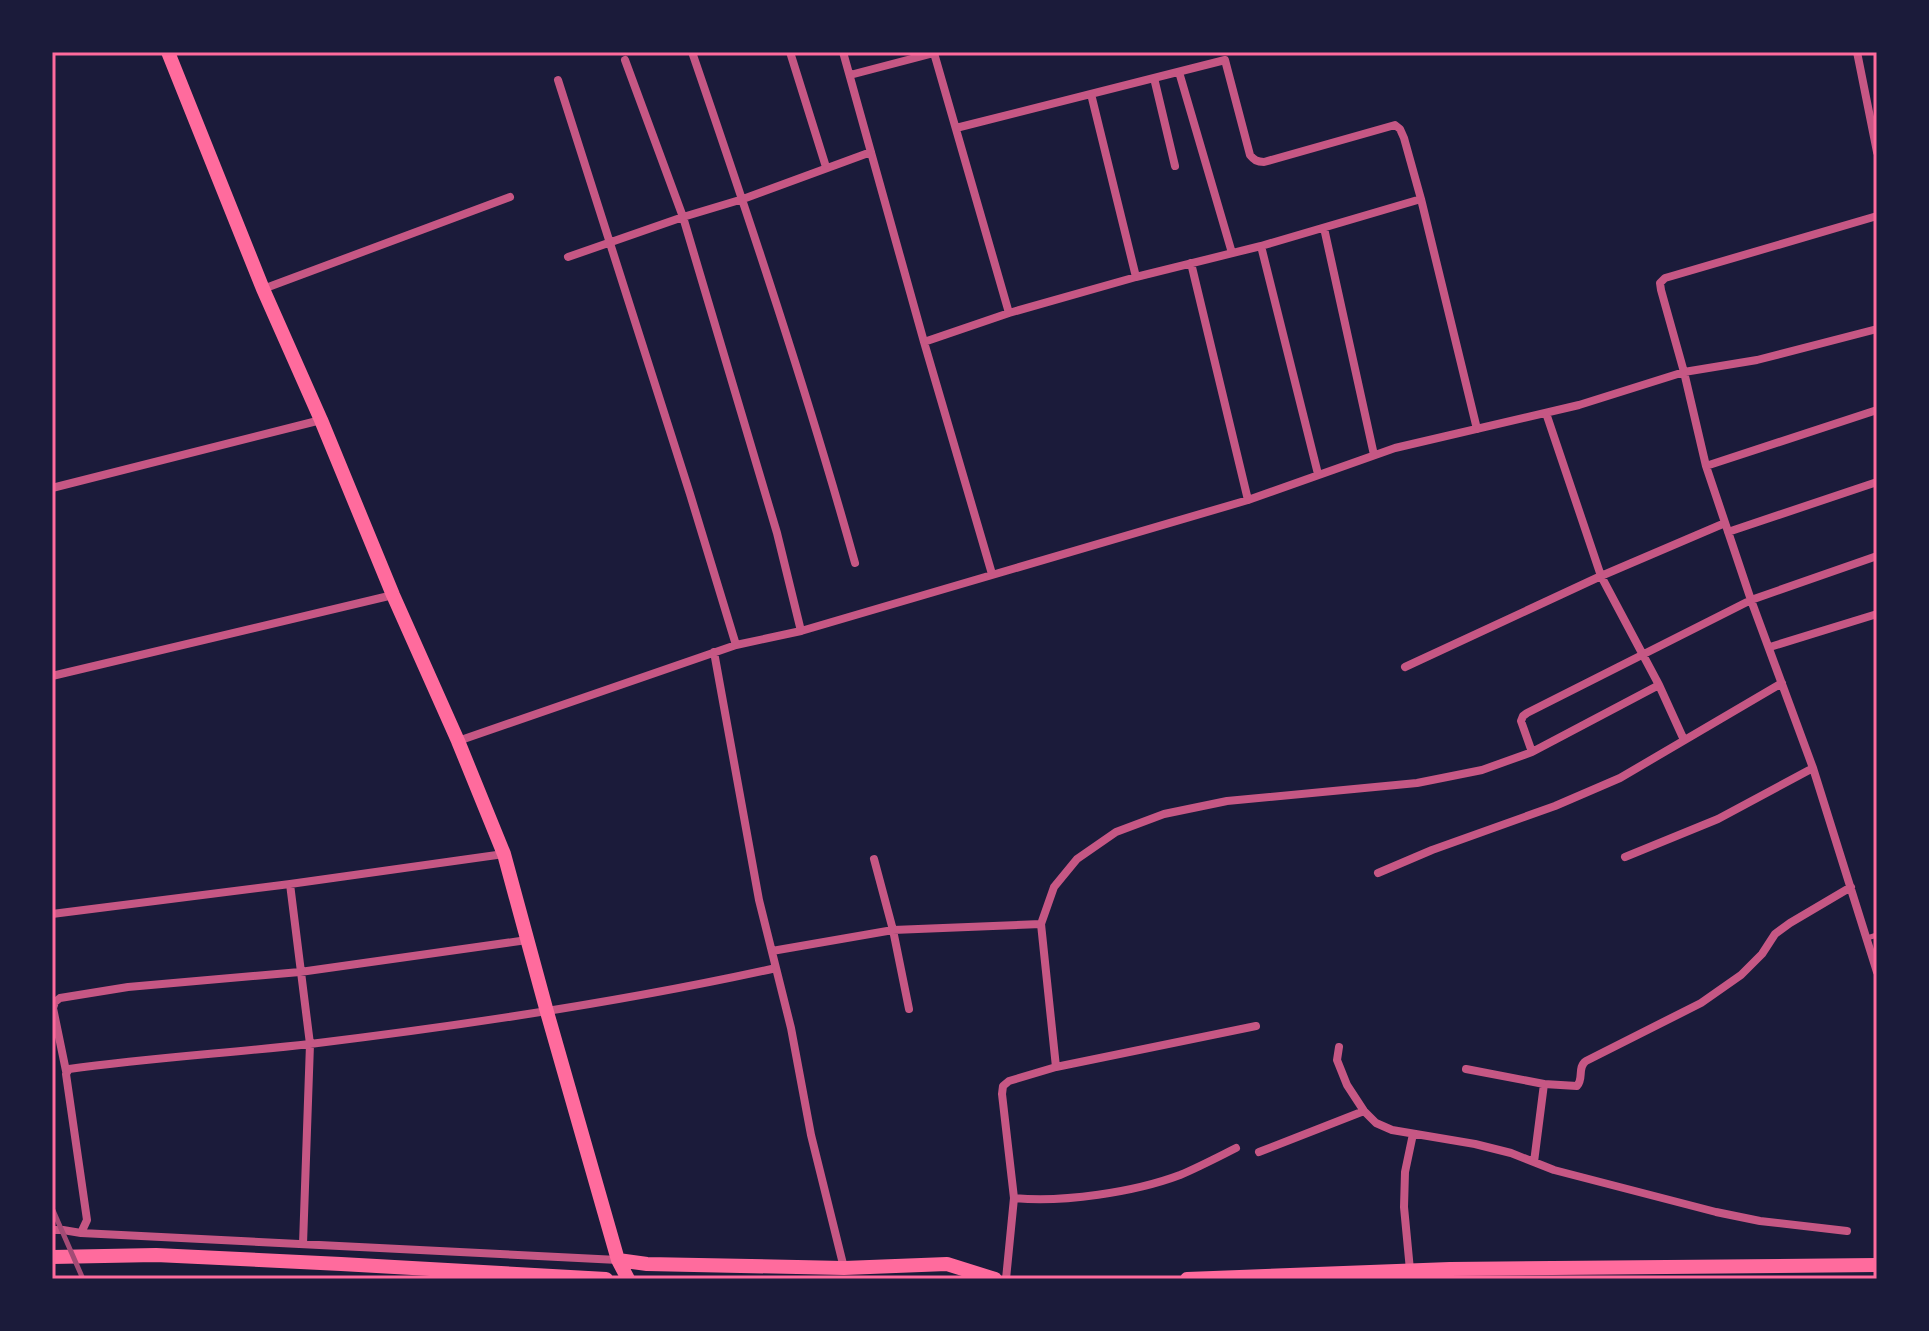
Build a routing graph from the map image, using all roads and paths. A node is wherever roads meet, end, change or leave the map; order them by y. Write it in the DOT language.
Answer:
graph roads {
  1 [pos="692,52"];
  2 [pos="790,52"];
  3 [pos="843,52"];
  4 [pos="934,52"];
  5 [pos="1857,52"];
  6 [pos="171,53"];
  7 [pos="1224,56"];
  8 [pos="625,60"];
  9 [pos="1179,72"];
  10 [pos="850,75"];
  11 [pos="1154,78"];
  12 [pos="558,80"];
  13 [pos="1091,94"];
  14 [pos="956,128"];
  15 [pos="871,152"];
  16 [pos="1877,152"];
  17 [pos="1175,166"];
  18 [pos="826,167"];
  19 [pos="510,197"];
  20 [pos="743,199"];
  21 [pos="1421,199"];
  22 [pos="1877,216"];
  23 [pos="683,217"];
  24 [pos="1324,228"];
  25 [pos="609,243"];
  26 [pos="1261,246"];
  27 [pos="1232,253"];
  28 [pos="568,257"];
  29 [pos="1191,263"];
  30 [pos="1136,277"];
  31 [pos="263,289"];
  32 [pos="1009,313"];
  33 [pos="1877,329"];
  34 [pos="924,342"];
  35 [pos="1684,372"];
  36 [pos="1877,410"];
  37 [pos="1546,413"];
  38 [pos="321,420"];
  39 [pos="1477,429"];
  40 [pos="1374,455"];
  41 [pos="1706,466"];
  42 [pos="1318,474"];
  43 [pos="1877,482"];
  44 [pos="52,488"];
  45 [pos="1248,500"];
  46 [pos="1726,527"];
  47 [pos="1877,556"];
  48 [pos="855,563"];
  49 [pos="992,574"];
  50 [pos="1601,576"];
  51 [pos="393,595"];
  52 [pos="1751,600"];
  53 [pos="1877,614"];
  54 [pos="801,631"];
  55 [pos="736,645"];
  56 [pos="1770,647"];
  57 [pos="714,652"];
  58 [pos="1643,656"];
  59 [pos="1405,667"];
  60 [pos="52,676"];
  61 [pos="1782,683"];
  62 [pos="1659,685"];
  63 [pos="1684,740"];
  64 [pos="458,741"];
  65 [pos="1532,752"];
  66 [pos="1813,768"];
  67 [pos="504,854"];
  68 [pos="1625,857"];
  69 [pos="874,859"];
  70 [pos="1378,873"];
  71 [pos="290,884"];
  72 [pos="1851,887"];
  73 [pos="52,914"];
  74 [pos="1041,924"];
  75 [pos="893,930"];
  76 [pos="1877,935"];
  77 [pos="1867,938"];
  78 [pos="527,940"];
  79 [pos="772,951"];
  80 [pos="776,968"];
  81 [pos="300,972"];
  82 [pos="1877,972"];
  83 [pos="909,1009"];
  84 [pos="547,1012"];
  85 [pos="1256,1026"];
  86 [pos="310,1044"];
  87 [pos="1339,1047"];
  88 [pos="1056,1067"];
  89 [pos="1466,1069"];
  90 [pos="66,1071"];
  91 [pos="1544,1084"];
  92 [pos="1364,1111"];
  93 [pos="1413,1134"];
  94 [pos="1236,1148"];
  95 [pos="1259,1152"];
  96 [pos="1534,1162"];
  97 [pos="1014,1198"];
  98 [pos="52,1230"];
  99 [pos="1847,1231"];
  100 [pos="81,1233"];
  101 [pos="303,1244"];
  102 [pos="52,1257"];
  103 [pos="618,1260"];
  104 [pos="1877,1265"];
  105 [pos="844,1268"];
  106 [pos="1410,1270"];
  107 [pos="606,1279"];
  108 [pos="628,1279"];
  109 [pos="995,1279"];
  110 [pos="1006,1279"];
  111 [pos="1187,1279"];
  1 -- 20 [label="street"];
  2 -- 18 [label="street"];
  3 -- 10 [label="street"];
  4 -- 10 [label="street"];
  4 -- 14 [label="street"];
  5 -- 16 [label="street"];
  6 -- 31 [label="main road"];
  7 -- 9 [label="street"];
  7 -- 21 [label="street"];
  8 -- 23 [label="street"];
  9 -- 11 [label="street"];
  9 -- 27 [label="street"];
  10 -- 15 [label="street"];
  11 -- 13 [label="street"];
  11 -- 17 [label="street"];
  12 -- 25 [label="street"];
  13 -- 14 [label="street"];
  13 -- 30 [label="street"];
  14 -- 32 [label="street"];
  15 -- 18 [label="street"];
  15 -- 34 [label="street"];
  18 -- 20 [label="street"];
  19 -- 31 [label="street"];
  20 -- 23 [label="street"];
  20 -- 48 [label="street"];
  21 -- 24 [label="street"];
  21 -- 39 [label="street"];
  22 -- 35 [label="street"];
  23 -- 25 [label="street"];
  23 -- 54 [label="street"];
  24 -- 26 [label="street"];
  24 -- 40 [label="street"];
  25 -- 28 [label="street"];
  25 -- 55 [label="street"];
  26 -- 27 [label="street"];
  26 -- 42 [label="street"];
  27 -- 29 [label="street"];
  29 -- 30 [label="street"];
  29 -- 45 [label="street"];
  30 -- 32 [label="street"];
  31 -- 38 [label="main road"];
  32 -- 34 [label="street"];
  33 -- 35 [label="street"];
  34 -- 49 [label="street"];
  35 -- 37 [label="street"];
  35 -- 41 [label="street"];
  36 -- 41 [label="street"];
  37 -- 39 [label="street"];
  37 -- 50 [label="street"];
  38 -- 44 [label="street"];
  38 -- 51 [label="main road"];
  39 -- 40 [label="street"];
  40 -- 42 [label="street"];
  41 -- 46 [label="street"];
  42 -- 45 [label="street"];
  43 -- 46 [label="street"];
  45 -- 49 [label="street"];
  46 -- 50 [label="street"];
  46 -- 52 [label="street"];
  47 -- 52 [label="street"];
  49 -- 54 [label="street"];
  50 -- 58 [label="street"];
  50 -- 59 [label="street"];
  51 -- 60 [label="street"];
  51 -- 64 [label="main road"];
  52 -- 56 [label="street"];
  52 -- 58 [label="street"];
  53 -- 56 [label="street"];
  54 -- 55 [label="street"];
  55 -- 57 [label="street"];
  56 -- 61 [label="street"];
  57 -- 64 [label="street"];
  57 -- 79 [label="street"];
  58 -- 62 [label="street"];
  58 -- 65 [label="street"];
  61 -- 63 [label="street"];
  61 -- 66 [label="street"];
  62 -- 63 [label="street"];
  62 -- 65 [label="street"];
  63 -- 70 [label="street"];
  64 -- 67 [label="main road"];
  65 -- 74 [label="street"];
  66 -- 68 [label="street"];
  66 -- 72 [label="street"];
  67 -- 71 [label="street"];
  67 -- 78 [label="main road"];
  69 -- 75 [label="street"];
  71 -- 73 [label="street"];
  71 -- 81 [label="street"];
  72 -- 77 [label="street"];
  72 -- 91 [label="street"];
  74 -- 75 [label="street"];
  74 -- 88 [label="street"];
  75 -- 79 [label="street"];
  75 -- 83 [label="street"];
  76 -- 77 [label="lane"];
  77 -- 82 [label="street"];
  78 -- 81 [label="street"];
  78 -- 84 [label="main road"];
  79 -- 80 [label="street"];
  80 -- 84 [label="street"];
  80 -- 105 [label="street"];
  81 -- 86 [label="street"];
  81 -- 90 [label="street"];
  84 -- 86 [label="street"];
  84 -- 103 [label="main road"];
  85 -- 88 [label="street"];
  86 -- 90 [label="street"];
  86 -- 101 [label="street"];
  87 -- 92 [label="street"];
  88 -- 97 [label="street"];
  89 -- 91 [label="street"];
  90 -- 100 [label="street"];
  91 -- 96 [label="street"];
  92 -- 93 [label="street"];
  92 -- 95 [label="street"];
  93 -- 96 [label="street"];
  93 -- 106 [label="street"];
  94 -- 97 [label="street"];
  96 -- 99 [label="street"];
  97 -- 110 [label="street"];
  98 -- 100 [label="street"];
  100 -- 101 [label="street"];
  101 -- 103 [label="street"];
  102 -- 107 [label="main road"];
  103 -- 105 [label="main road"];
  103 -- 108 [label="main road"];
  104 -- 106 [label="main road"];
  105 -- 109 [label="main road"];
  106 -- 111 [label="main road"];
}
